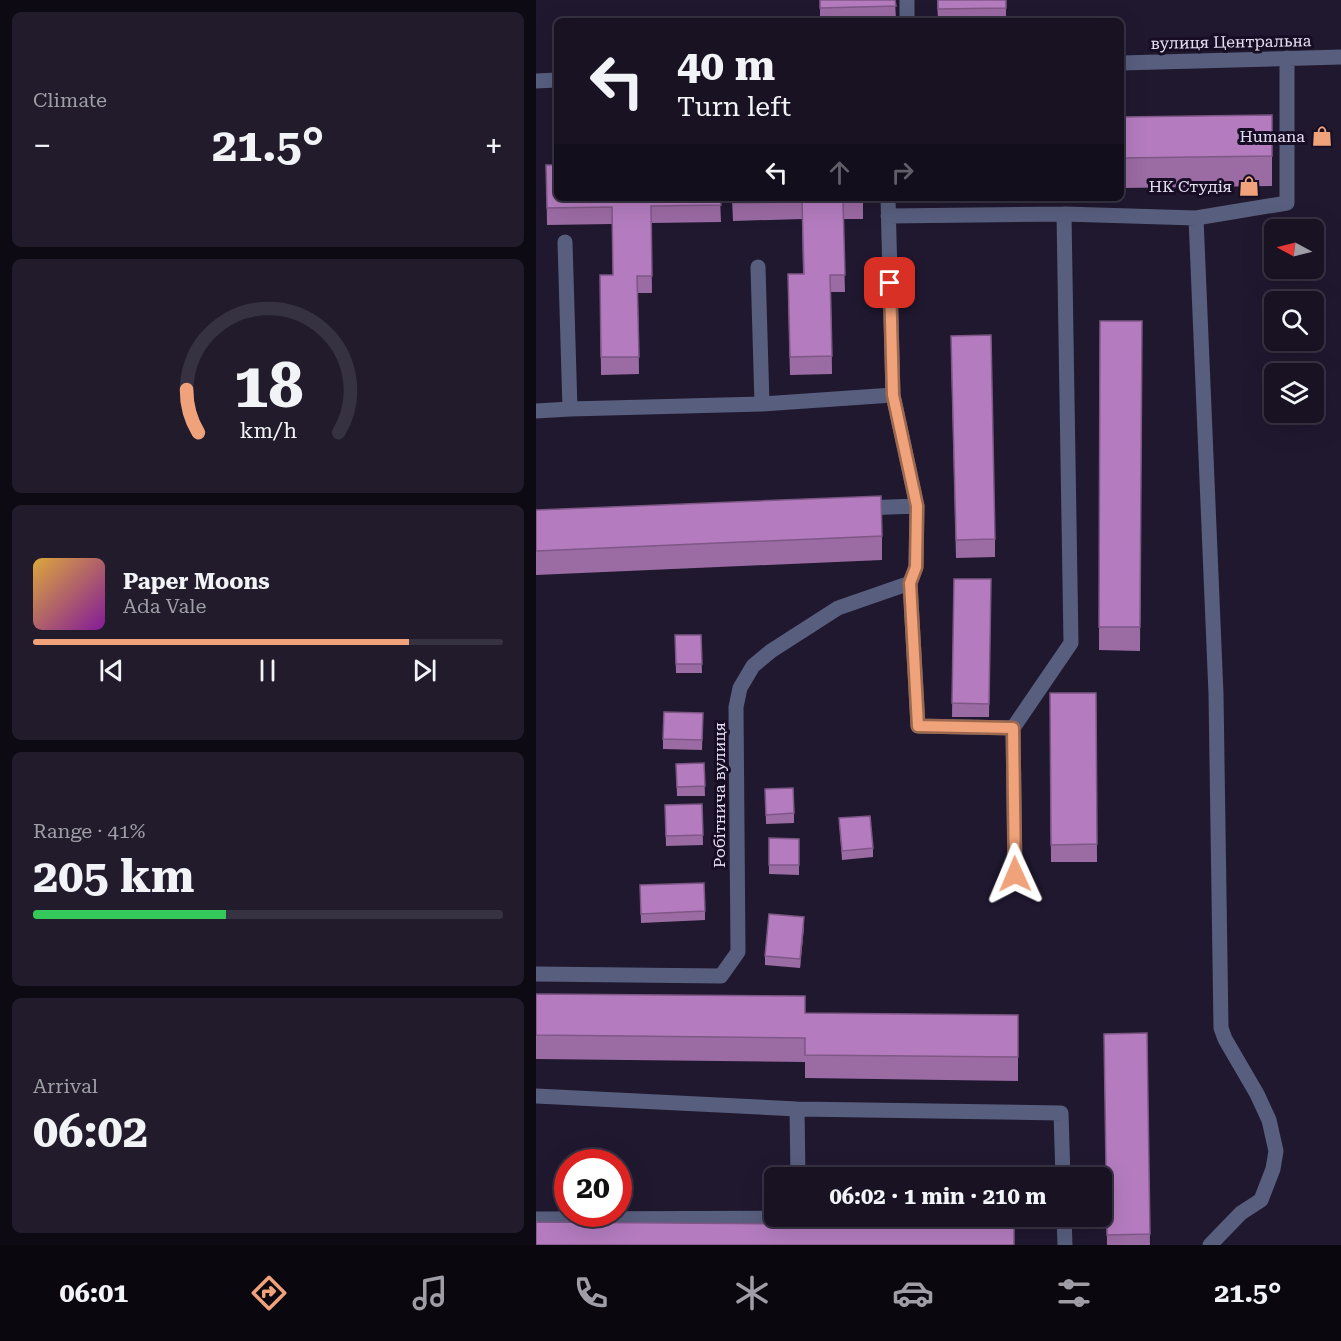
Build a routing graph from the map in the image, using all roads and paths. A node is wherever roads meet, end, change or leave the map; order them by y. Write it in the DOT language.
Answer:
graph roads {
  1 [pos="907,0"];
  2 [pos="907,18"];
  3 [pos="1342,57"];
  4 [pos="1287,58"];
  5 [pos="1124,63"];
  6 [pos="554,80"];
  7 [pos="536,81"];
  8 [pos="888,201"];
  9 [pos="1064,214"];
  10 [pos="888,216"];
  11 [pos="1196,218"];
  12 [pos="565,242"];
  13 [pos="758,267"];
  14 [pos="893,395"];
  15 [pos="762,404"];
  16 [pos="570,409"];
  17 [pos="536,411"];
  18 [pos="917,506"];
  19 [pos="845,509"];
  20 [pos="910,583"];
  21 [pos="1013,728"];
  22 [pos="1015,874"];
  23 [pos="536,974"];
  24 [pos="536,1096"];
  25 [pos="797,1108"];
  26 [pos="798,1167"];
  27 [pos="1063,1167"];
  28 [pos="764,1218"];
  29 [pos="536,1219"];
  30 [pos="1064,1227"];
  31 [pos="1065,1245"];
  32 [pos="1210,1245"];
  1 -- 2 [label="street"];
  3 -- 4 [label="street, вулиця Центральна"];
  4 -- 5 [label="street, вулиця Центральна"];
  4 -- 11 [label="street"];
  6 -- 7 [label="street"];
  8 -- 10 [label="street"];
  9 -- 10 [label="street"];
  9 -- 11 [label="street"];
  9 -- 21 [label="street"];
  10 -- 14 [label="street"];
  11 -- 32 [label="street"];
  12 -- 16 [label="street"];
  13 -- 15 [label="street"];
  14 -- 15 [label="street"];
  14 -- 18 [label="street"];
  15 -- 16 [label="street"];
  16 -- 17 [label="street"];
  18 -- 19 [label="street"];
  18 -- 20 [label="street"];
  20 -- 21 [label="street"];
  20 -- 23 [label="street, Робітнича вулиця"];
  21 -- 22 [label="street"];
  24 -- 25 [label="street"];
  25 -- 26 [label="street"];
  25 -- 27 [label="street"];
  28 -- 29 [label="street"];
  30 -- 31 [label="street"];
}
